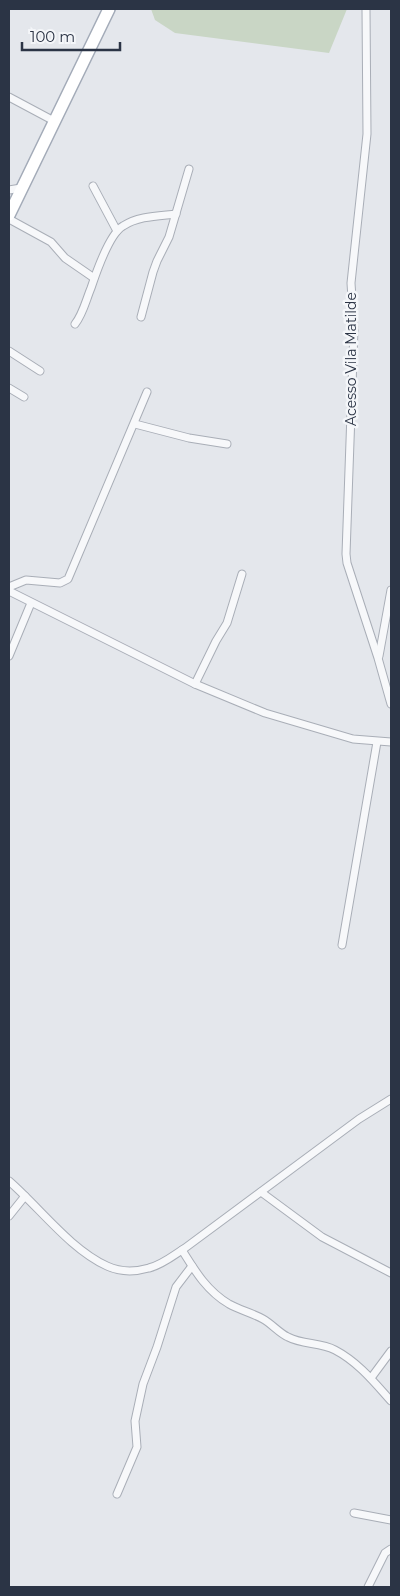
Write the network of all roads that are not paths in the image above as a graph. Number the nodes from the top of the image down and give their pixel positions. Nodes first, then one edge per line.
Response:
1 (109, 9) edge
2 (366, 9) edge
3 (9, 97) edge
4 (54, 121) junction
5 (189, 169) dead end
6 (93, 186) dead end
7 (21, 188) junction
8 (9, 190) edge
9 (176, 214) junction
10 (9, 215) edge
11 (9, 219) edge
12 (117, 231) junction
13 (94, 278) junction
14 (141, 317) dead end
15 (75, 324) dead end
16 (9, 350) edge
17 (40, 371) dead end
18 (9, 388) edge
19 (147, 392) dead end
20 (24, 397) dead end
21 (135, 424) junction
22 (227, 444) dead end
23 (242, 574) dead end
24 (9, 587) edge
25 (391, 590) edge
26 (9, 591) edge
27 (31, 603) junction
28 (9, 656) edge
29 (378, 658) junction
30 (195, 684) junction
31 (391, 704) edge
32 (377, 742) junction
33 (391, 742) edge
34 (342, 945) dead end
35 (391, 1092) edge
36 (390, 1100) edge
37 (9, 1181) edge
38 (261, 1192) junction
39 (25, 1196) junction
40 (9, 1216) edge
41 (182, 1250) junction
42 (192, 1266) junction
43 (391, 1273) edge
44 (391, 1351) edge
45 (371, 1378) junction
46 (391, 1401) edge
47 (117, 1494) dead end
48 (354, 1513) dead end
49 (391, 1520) edge
50 (391, 1549) edge
51 (368, 1587) edge

1 - 4 main road
2 - 29 street, Acesso Vila Matilde
3 - 4 street
4 - 7 main road
5 - 9 street
6 - 12 street
7 - 8 street
7 - 10 main road
9 - 12 street
9 - 14 street
11 - 13 street
12 - 13 street
13 - 15 street
16 - 17 street
18 - 20 street
19 - 21 street
21 - 22 street
21 - 24 street
23 - 30 street
25 - 29 street
26 - 27 street
27 - 28 street
27 - 30 street
29 - 31 street, Acesso Vila Matilde
30 - 32 street
32 - 33 street
32 - 34 street
35 - 36 street
36 - 38 street
37 - 39 street
38 - 41 street
38 - 43 street
39 - 40 street
39 - 41 street
41 - 42 street
42 - 45 street
42 - 47 street
44 - 45 street
45 - 46 street
48 - 49 street
50 - 51 street

